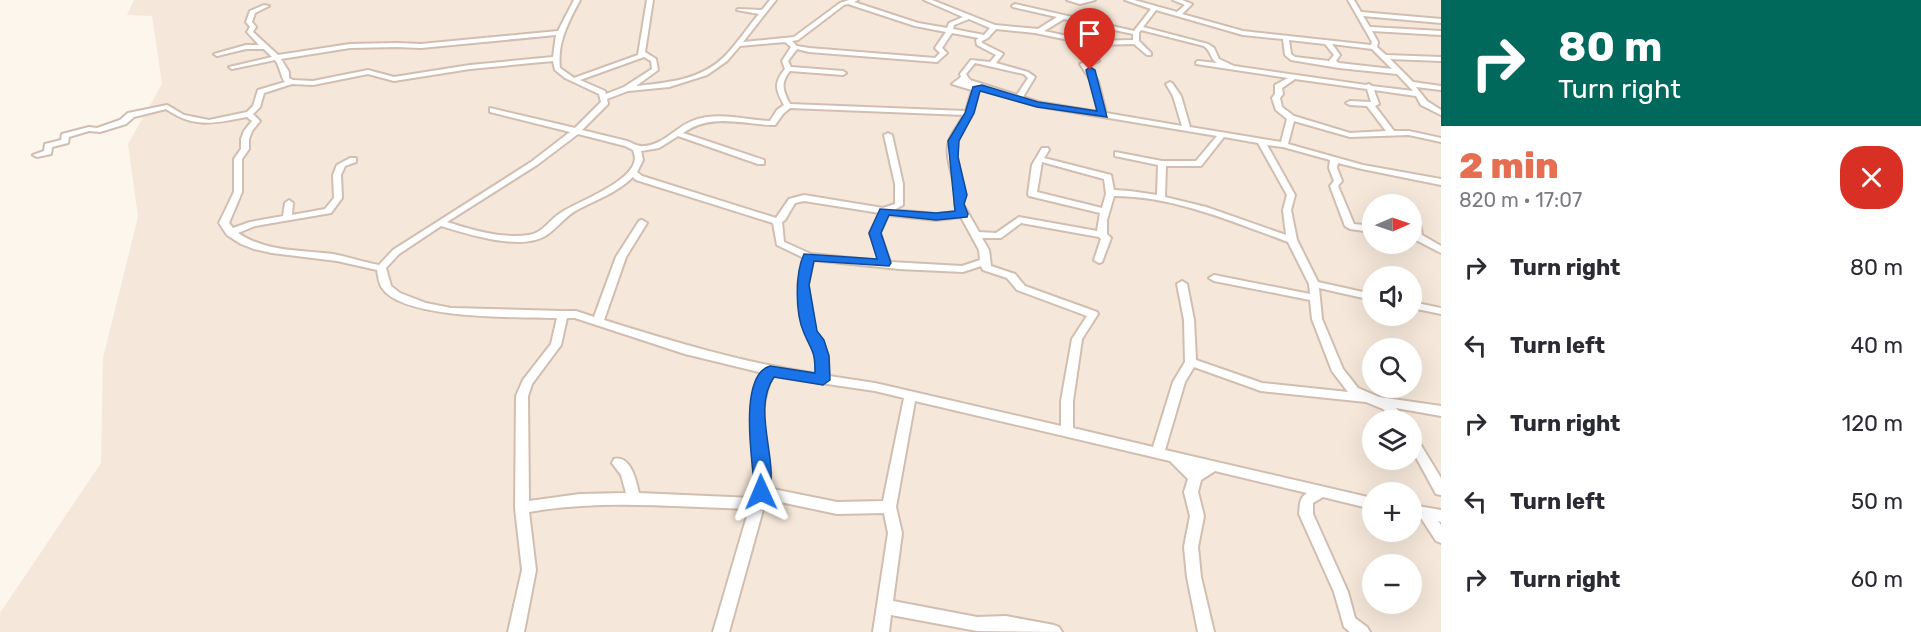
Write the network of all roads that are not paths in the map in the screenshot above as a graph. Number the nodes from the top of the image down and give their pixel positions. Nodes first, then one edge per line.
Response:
1 (578, 0) edge
2 (650, 0) edge
3 (773, 0) edge
4 (927, 0) edge
5 (1070, 0) edge
6 (1092, 0) edge
7 (1129, 0) edge
8 (1176, 0) edge
9 (1351, 0) edge
10 (852, 1) edge
11 (266, 6) dead end
12 (1015, 6) dead end
13 (1154, 9) junction
14 (740, 10) dead end
15 (761, 12) junction
16 (1360, 14) junction
17 (1177, 15) junction
18 (968, 16) junction
19 (1062, 17) junction
20 (1441, 21) edge
21 (994, 27) junction
22 (948, 29) junction
23 (1368, 29) junction
24 (1137, 31) junction
25 (1038, 32) junction
26 (560, 33) junction
27 (1441, 33) edge
28 (986, 37) junction
29 (1286, 38) junction
30 (788, 41) junction
31 (1326, 41) junction
32 (1136, 42) junction
33 (1091, 43) junction
34 (739, 44) junction
35 (265, 47) junction
36 (795, 47) junction
37 (1374, 47) junction
38 (642, 53) junction
39 (217, 54) dead end
40 (1149, 54) dead end
41 (275, 57) junction
42 (1385, 57) junction
43 (556, 59) junction
44 (1440, 62) edge
45 (1198, 63) dead end
46 (992, 64) junction
47 (1224, 66) junction
48 (1339, 66) junction
49 (232, 67) dead end
50 (788, 69) junction
51 (1399, 72) junction
52 (843, 74) dead end
53 (1294, 77) junction
54 (574, 80) junction
55 (291, 82) junction
56 (1170, 84) dead end
57 (1411, 84) junction
58 (1370, 86) junction
59 (979, 88) junction
60 (1441, 88) edge
61 (627, 89) junction
62 (1415, 94) junction
63 (605, 97) junction
64 (1018, 99) junction
65 (1350, 103) dead end
66 (788, 106) junction
67 (1371, 106) junction
68 (493, 110) dead end
69 (969, 113) junction
70 (1441, 113) edge
71 (249, 114) junction
72 (1103, 115) junction
73 (1291, 118) junction
74 (1186, 128) junction
75 (574, 132) junction
76 (1391, 133) junction
77 (676, 134) junction
78 (1223, 134) junction
79 (888, 135) dead end
80 (1441, 140) edge
81 (1261, 141) junction
82 (1284, 145) junction
83 (637, 148) junction
84 (1118, 154) dead end
85 (37, 155) dead end
86 (353, 160) dead end
87 (1334, 160) junction
88 (761, 162) dead end
89 (1162, 163) junction
90 (633, 173) junction
91 (1441, 182) edge
92 (1112, 194) junction
93 (1161, 199) junction
94 (289, 203) dead end
95 (885, 211) junction
96 (1106, 212) junction
97 (962, 214) junction
98 (287, 219) junction
99 (777, 221) junction
100 (439, 223) junction
101 (642, 223) dead end
102 (1362, 228) edge
103 (230, 233) junction
104 (975, 235) junction
105 (1102, 235) junction
106 (1422, 239) edge
107 (1292, 240) junction
108 (1441, 250) edge
109 (809, 257) junction
110 (1099, 260) dead end
111 (984, 262) junction
112 (885, 263) junction
113 (381, 268) junction
114 (1214, 278) dead end
115 (1182, 284) dead end
116 (1314, 284) junction
117 (1362, 295) edge
118 (1315, 298) junction
119 (1422, 307) edge
120 (1441, 311) edge
121 (563, 314) junction
122 (598, 322) junction
123 (1191, 362) junction
124 (770, 371) junction
125 (823, 380) junction
126 (910, 395) junction
127 (1372, 399) junction
128 (1391, 410) edge
129 (1441, 411) edge
130 (1067, 432) junction
131 (1160, 446) junction
132 (1172, 456) junction
133 (1422, 457) edge
134 (618, 463) dead end
135 (1213, 466) junction
136 (1195, 477) junction
137 (1441, 490) edge
138 (1320, 492) junction
139 (634, 498) junction
140 (758, 498) junction
141 (1362, 501) edge
142 (889, 507) junction
143 (522, 508) junction
144 (1422, 513) edge
145 (1426, 514) junction
146 (1441, 516) edge
147 (1441, 537) edge
148 (885, 607) junction
149 (962, 627) edge
150 (516, 632) edge
151 (721, 632) edge
152 (881, 632) edge
153 (1054, 632) edge
154 (1206, 632) edge
155 (1362, 632) edge

1 - 26 street
2 - 38 street
3 - 15 street
4 - 18 street
5 - 6 street
7 - 13 street
8 - 17 street
9 - 16 street
10 - 22 street
10 - 30 street
11 - 35 street
12 - 19 street
13 - 17 street
13 - 24 street
14 - 15 street
15 - 34 street
16 - 20 street
16 - 23 street
17 - 29 street
18 - 21 street
18 - 22 street
19 - 24 street
19 - 25 street
21 - 25 street
21 - 28 street
22 - 28 street
22 - 36 street
23 - 27 street
23 - 37 street
24 - 32 street
24 - 47 street
25 - 33 street
26 - 41 street
26 - 43 street
28 - 46 street
29 - 31 street
29 - 48 street
30 - 34 street
30 - 36 street
31 - 37 street
31 - 48 street
32 - 33 street
32 - 40 street
33 - 72 street
34 - 61 street
35 - 39 street
35 - 41 street
36 - 50 street
37 - 42 street
38 - 54 street
38 - 61 street
41 - 49 street
41 - 55 street
42 - 44 street
42 - 51 street
43 - 54 street
43 - 55 street
45 - 47 street
46 - 59 street
46 - 64 street
47 - 53 street
48 - 51 street
50 - 52 street
50 - 66 street
51 - 57 street
53 - 58 street
53 - 73 street
54 - 63 street
55 - 71 street
56 - 74 street
57 - 60 street
57 - 62 street
58 - 62 street
58 - 67 street
59 - 64 street
59 - 69 street
61 - 63 street
62 - 70 street
63 - 75 street
64 - 72 street
65 - 67 street
66 - 69 street
66 - 77 street
67 - 76 street
68 - 75 street
69 - 97 street
71 - 85 street
71 - 103 street
72 - 74 street
73 - 76 street
73 - 82 street
74 - 78 street
75 - 83 street
75 - 100 street
76 - 80 street
77 - 83 street
77 - 88 street
78 - 81 street
78 - 89 street
79 - 95 street
81 - 82 street
81 - 107 street
82 - 87 street
83 - 90 street
84 - 89 street
86 - 98 street
87 - 91 street
87 - 102 street
89 - 93 street
90 - 99 street
90 - 100 street
92 - 93 street
92 - 96 street
92 - 96 street
93 - 107 street
94 - 98 street
95 - 97 street
95 - 99 street
95 - 112 street
96 - 105 street
97 - 104 street
98 - 103 street
99 - 109 street
100 - 113 street
101 - 122 street
103 - 113 street
104 - 105 street
104 - 111 street
105 - 110 street
106 - 108 street
107 - 116 street
109 - 112 street
109 - 125 street
111 - 112 street
111 - 130 street
113 - 121 street
114 - 118 street
115 - 123 street
116 - 117 street
116 - 118 street
118 - 127 street
119 - 120 street
121 - 122 street
121 - 143 street
122 - 124 street
123 - 127 street
123 - 131 street
124 - 125 street
124 - 140 street
125 - 126 street
126 - 130 street
126 - 142 street
127 - 128 street
127 - 129 street
130 - 131 street
131 - 132 street
132 - 135 street
132 - 136 street
133 - 137 street
134 - 139 street
135 - 136 street
135 - 138 street
136 - 154 street
138 - 141 street
138 - 155 street
139 - 140 street
139 - 143 street
140 - 142 street
140 - 151 street
142 - 148 street
143 - 150 street
144 - 145 street
145 - 146 street
145 - 147 street
148 - 149 street
148 - 152 street
149 - 153 street

